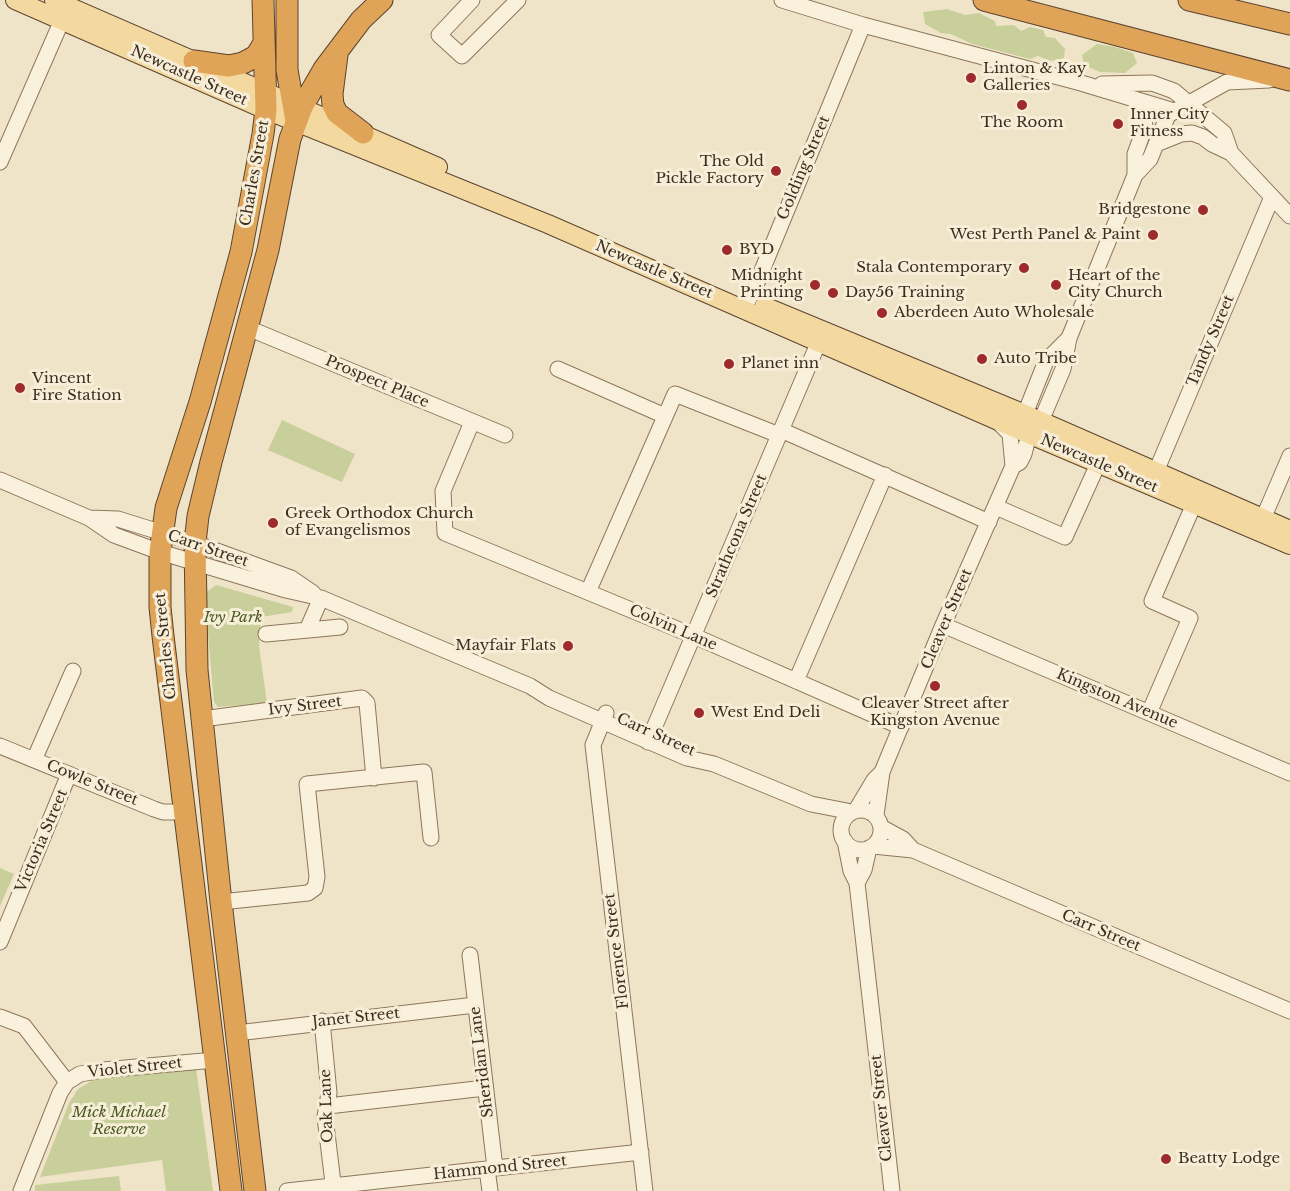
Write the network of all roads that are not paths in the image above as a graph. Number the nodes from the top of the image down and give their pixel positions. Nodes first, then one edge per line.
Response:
1 (15, 0) edge
2 (287, 0) edge
3 (382, 0) edge
4 (472, 0) edge
5 (518, 0) edge
6 (782, 0) edge
7 (984, 0) edge
8 (1189, 0) edge
9 (263, 1) edge
10 (62, 9) edge
11 (1290, 24) edge
12 (863, 25) junction
13 (264, 43) junction
14 (338, 49) junction
15 (194, 61) junction
16 (1290, 80) edge
17 (1081, 83) junction
18 (1135, 99) junction
19 (1188, 103) junction
20 (283, 104) junction
21 (1174, 111) junction
22 (363, 134) junction
23 (1156, 144) junction
24 (1231, 153) junction
25 (0, 162) edge
26 (1135, 174) junction
27 (1272, 197) junction
28 (1288, 209) edge
29 (746, 304) junction
30 (249, 328) junction
31 (821, 336) junction
32 (558, 369) dead end
33 (665, 416) junction
34 (997, 420) junction
35 (472, 422) junction
36 (1032, 428) junction
37 (780, 433) junction
38 (505, 435) dead end
39 (1290, 456) edge
40 (1098, 464) junction
41 (1013, 466) junction
42 (885, 475) junction
43 (1153, 479) junction
44 (0, 480) edge
45 (1194, 504) junction
46 (996, 507) junction
47 (989, 522) junction
48 (1260, 525) junction
49 (1290, 530) edge
50 (160, 543) junction
51 (1290, 545) edge
52 (194, 552) junction
53 (588, 592) junction
54 (321, 598) junction
55 (943, 625) junction
56 (340, 627) dead end
57 (308, 630) junction
58 (266, 634) dead end
59 (694, 636) junction
60 (73, 671) dead end
61 (796, 681) junction
62 (1149, 713) junction
63 (604, 718) junction
64 (202, 719) junction
65 (901, 727) junction
66 (650, 737) junction
67 (0, 746) edge
68 (34, 760) junction
69 (882, 772) junction
70 (1290, 773) edge
71 (69, 774) junction
72 (375, 778) junction
73 (811, 804) junction
74 (854, 811) junction
75 (185, 812) junction
76 (879, 821) junction
77 (431, 838) dead end
78 (843, 838) junction
79 (871, 847) junction
80 (913, 850) junction
81 (857, 883) junction
82 (221, 902) junction
83 (0, 942) edge
84 (470, 955) dead end
85 (475, 1005) junction
86 (1290, 1011) edge
87 (0, 1017) edge
88 (322, 1022) junction
89 (237, 1033) junction
90 (215, 1060) junction
91 (67, 1082) junction
92 (485, 1088) junction
93 (328, 1106) junction
94 (641, 1152) junction
95 (491, 1169) junction
96 (334, 1188) edge
97 (21, 1191) edge
98 (231, 1191) edge
99 (255, 1191) edge
100 (287, 1191) edge
101 (490, 1191) edge
102 (645, 1191) edge
103 (892, 1191) edge

1 - 10 main road, Newcastle Street
2 - 20 highway
3 - 14 highway
4 - 5 street
6 - 12 street
7 - 16 highway
8 - 11 highway
9 - 13 highway
10 - 15 main road, Newcastle Street
10 - 20 main road, Newcastle Street
10 - 25 street
12 - 17 street
12 - 29 street, Golding Street
13 - 15 highway
13 - 20 highway
14 - 20 highway
14 - 22 highway
15 - 20 main road, Newcastle Street
16 - 19 street
17 - 18 street
17 - 19 street
18 - 21 street
18 - 26 street
19 - 21 street
19 - 24 street
20 - 22 main road, Newcastle Street
20 - 29 main road, Newcastle Street
20 - 30 highway, Charles Street
20 - 50 highway, Charles Street
21 - 23 street
22 - 29 main road, Newcastle Street
23 - 24 street
23 - 26 street
24 - 27 street
26 - 36 street
27 - 28 street
27 - 43 street, Tandy Street
29 - 31 main road, Newcastle Street
30 - 35 street, Prospect Place
30 - 52 highway, Charles Street
31 - 34 main road, Newcastle Street
31 - 36 main road, Newcastle Street
31 - 37 street, Strathcona Street
32 - 33 street
33 - 37 street
33 - 53 street
34 - 36 main road, Newcastle Street
34 - 41 street, Cleaver Street
35 - 38 street, Prospect Place
35 - 53 street, Colvin Lane
36 - 40 main road, Newcastle Street
36 - 41 street, Cleaver Street
36 - 43 main road, Newcastle Street
37 - 42 street
37 - 59 street, Strathcona Street
39 - 48 street
40 - 43 main road, Newcastle Street
40 - 46 street
41 - 46 street, Cleaver Street
42 - 47 street
42 - 61 street
43 - 45 main road, Newcastle Street
43 - 48 main road, Newcastle Street
44 - 50 street, Carr Street
45 - 48 main road, Newcastle Street
45 - 62 street
46 - 47 street, Cleaver Street
47 - 55 street, Cleaver Street
48 - 49 main road, Newcastle Street
48 - 51 main road, Newcastle Street
50 - 52 street, Carr Street
50 - 75 highway, Charles Street
52 - 54 street, Carr Street
52 - 64 highway, Charles Street
53 - 59 street, Colvin Lane
54 - 57 street
54 - 63 street, Carr Street
55 - 62 street, Kingston Avenue
55 - 65 street, Cleaver Street
56 - 57 street
57 - 58 street
59 - 61 street, Colvin Lane
59 - 66 street, Strathcona Street
60 - 68 street
61 - 65 street, Colvin Lane
62 - 70 street, Kingston Avenue
63 - 66 street, Carr Street
63 - 94 street, Florence Street
64 - 72 street, Ivy Street
64 - 82 highway, Charles Street
65 - 69 street, Cleaver Street
66 - 73 street, Carr Street
67 - 68 street, Cowle Street
68 - 71 street, Cowle Street
69 - 74 street
69 - 76 street
71 - 75 street, Cowle Street
71 - 83 street, Victoria Street
72 - 77 street
72 - 82 street
73 - 74 street, Carr Street
73 - 78 street, Carr Street
74 - 76 street
74 - 78 street
75 - 90 highway, Charles Street
76 - 79 street
76 - 80 street, Carr Street
78 - 79 street
78 - 81 street, Cleaver Street
79 - 80 street, Carr Street
79 - 81 street
80 - 86 street, Carr Street
81 - 103 street, Cleaver Street
82 - 89 highway, Charles Street
84 - 85 street, Sheridan Lane
85 - 88 street, Janet Street
85 - 92 street, Sheridan Lane
87 - 91 street
88 - 89 street, Janet Street
88 - 93 street, Oak Lane
89 - 99 highway, Charles Street
90 - 91 street, Violet Street
90 - 98 highway, Charles Street
91 - 97 street, Violet Street
92 - 93 street
92 - 95 street, Sheridan Lane
93 - 96 street, Oak Lane
94 - 95 street, Hammond Street
94 - 102 street, Florence Street
95 - 96 street, Hammond Street
95 - 101 street, Sheridan Lane
96 - 100 street, Hammond Street

